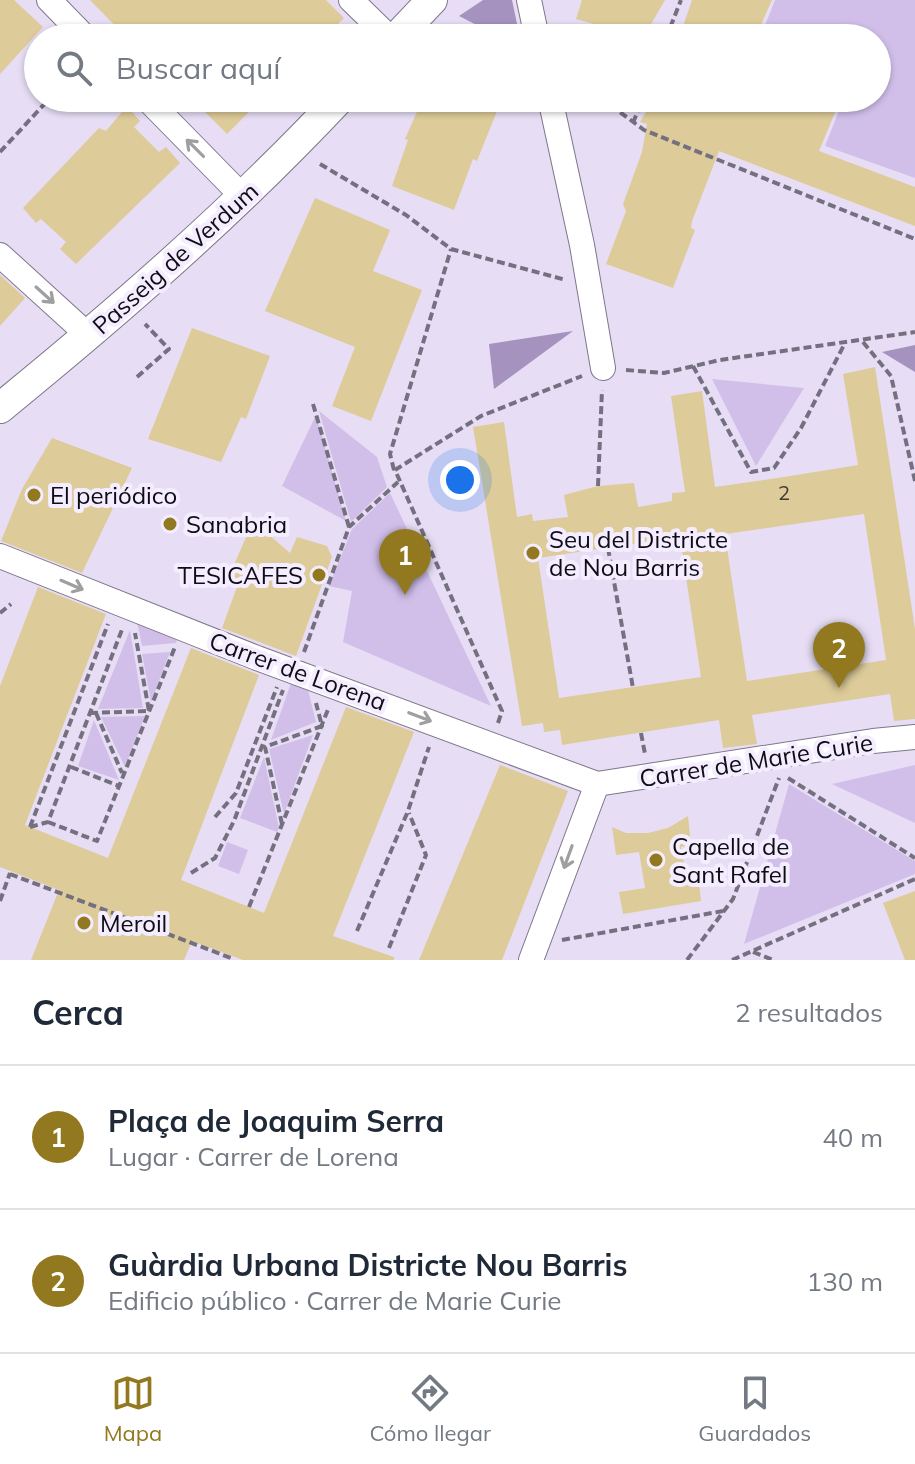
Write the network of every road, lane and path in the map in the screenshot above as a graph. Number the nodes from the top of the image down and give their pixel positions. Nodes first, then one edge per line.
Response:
1 (49, 0) edge
2 (351, 0) edge
3 (432, 0) edge
4 (529, 0) edge
5 (681, 0) edge
6 (72, 24) edge
7 (376, 24) edge
8 (409, 24) edge
9 (534, 24) edge
10 (672, 24) edge
11 (37, 112) edge
12 (160, 112) edge
13 (327, 112) edge
14 (553, 112) edge
15 (619, 112) edge
16 (637, 112) edge
17 (633, 123) junction
18 (0, 152) edge
19 (320, 164) dead end
20 (244, 198) junction
21 (915, 239) edge
22 (451, 249) junction
23 (0, 255) edge
24 (588, 286) junction
25 (145, 324) dead end
26 (915, 332) edge
27 (89, 336) junction
28 (863, 342) junction
29 (844, 344) junction
30 (693, 366) junction
31 (603, 368) junction
32 (137, 377) dead end
33 (313, 404) dead end
34 (0, 408) edge
35 (395, 470) junction
36 (914, 472) edge
37 (915, 481) edge
38 (399, 482) junction
39 (598, 486) dead end
40 (349, 527) junction
41 (608, 548) dead end
42 (0, 556) edge
43 (11, 604) dead end
44 (0, 613) edge
45 (128, 614) dead end
46 (108, 622) dead end
47 (134, 629) dead end
48 (180, 633) dead end
49 (303, 655) dead end
50 (633, 688) dead end
51 (315, 699) dead end
52 (330, 705) dead end
53 (149, 711) junction
54 (93, 713) junction
55 (322, 726) junction
56 (496, 729) dead end
57 (641, 733) dead end
58 (433, 737) dead end
59 (915, 737) edge
60 (263, 746) junction
61 (647, 765) dead end
62 (71, 767) junction
63 (123, 775) junction
64 (597, 784) junction
65 (119, 786) junction
66 (408, 811) junction
67 (215, 817) dead end
68 (48, 822) junction
69 (282, 826) junction
70 (915, 858) edge
71 (191, 873) dead end
72 (915, 879) edge
73 (0, 901) edge
74 (249, 907) dead end
75 (725, 910) junction
76 (357, 931) dead end
77 (549, 942) dead end
78 (389, 948) dead end
79 (753, 952) junction
80 (231, 958) edge
81 (531, 960) edge
82 (687, 960) edge
83 (732, 960) edge
84 (773, 960) edge

1 - 6 street
2 - 7 street
3 - 8 main road
4 - 9 street
5 - 10 path
11 - 18 path
20 -> 12 street
13 - 20 main road, Passeig de Verdum
14 - 24 street
15 - 17 path
16 - 17 path
17 - 21 path
19 - 22 path
20 - 27 main road, Passeig de Verdum
22 - 24 path
22 - 35 path
23 -> 27 street
24 - 31 street
25 - 32 path
26 - 28 path
27 - 34 main road, Passeig de Verdum
28 - 29 path
28 - 36 path
29 - 30 path
29 - 30 path
30 - 31 path
31 - 35 path
31 - 39 path
33 - 40 path
35 - 38 path
36 - 37 path
38 - 40 path
38 - 56 path
40 - 49 path
41 - 50 path
42 -> 64 street, Carrer de Lorena
43 - 44 path
45 - 54 path
46 - 68 path
47 - 53 path
48 - 53 path
51 - 55 path
52 - 55 path
53 - 54 path
53 - 63 path
54 - 62 path
54 - 63 path
55 - 60 path
55 - 69 path
57 - 61 path
58 - 66 path
59 - 64 street, Carrer de Marie Curie
60 - 67 path
60 - 69 path
60 - 71 path
62 - 65 path
62 - 68 path
63 - 65 path
64 -> 81 street
65 - 68 path
66 - 76 path
66 - 78 path
69 - 74 path
70 - 75 path
72 - 79 path
73 - 80 path
75 - 77 path
75 - 82 path
79 - 83 path
79 - 84 path

